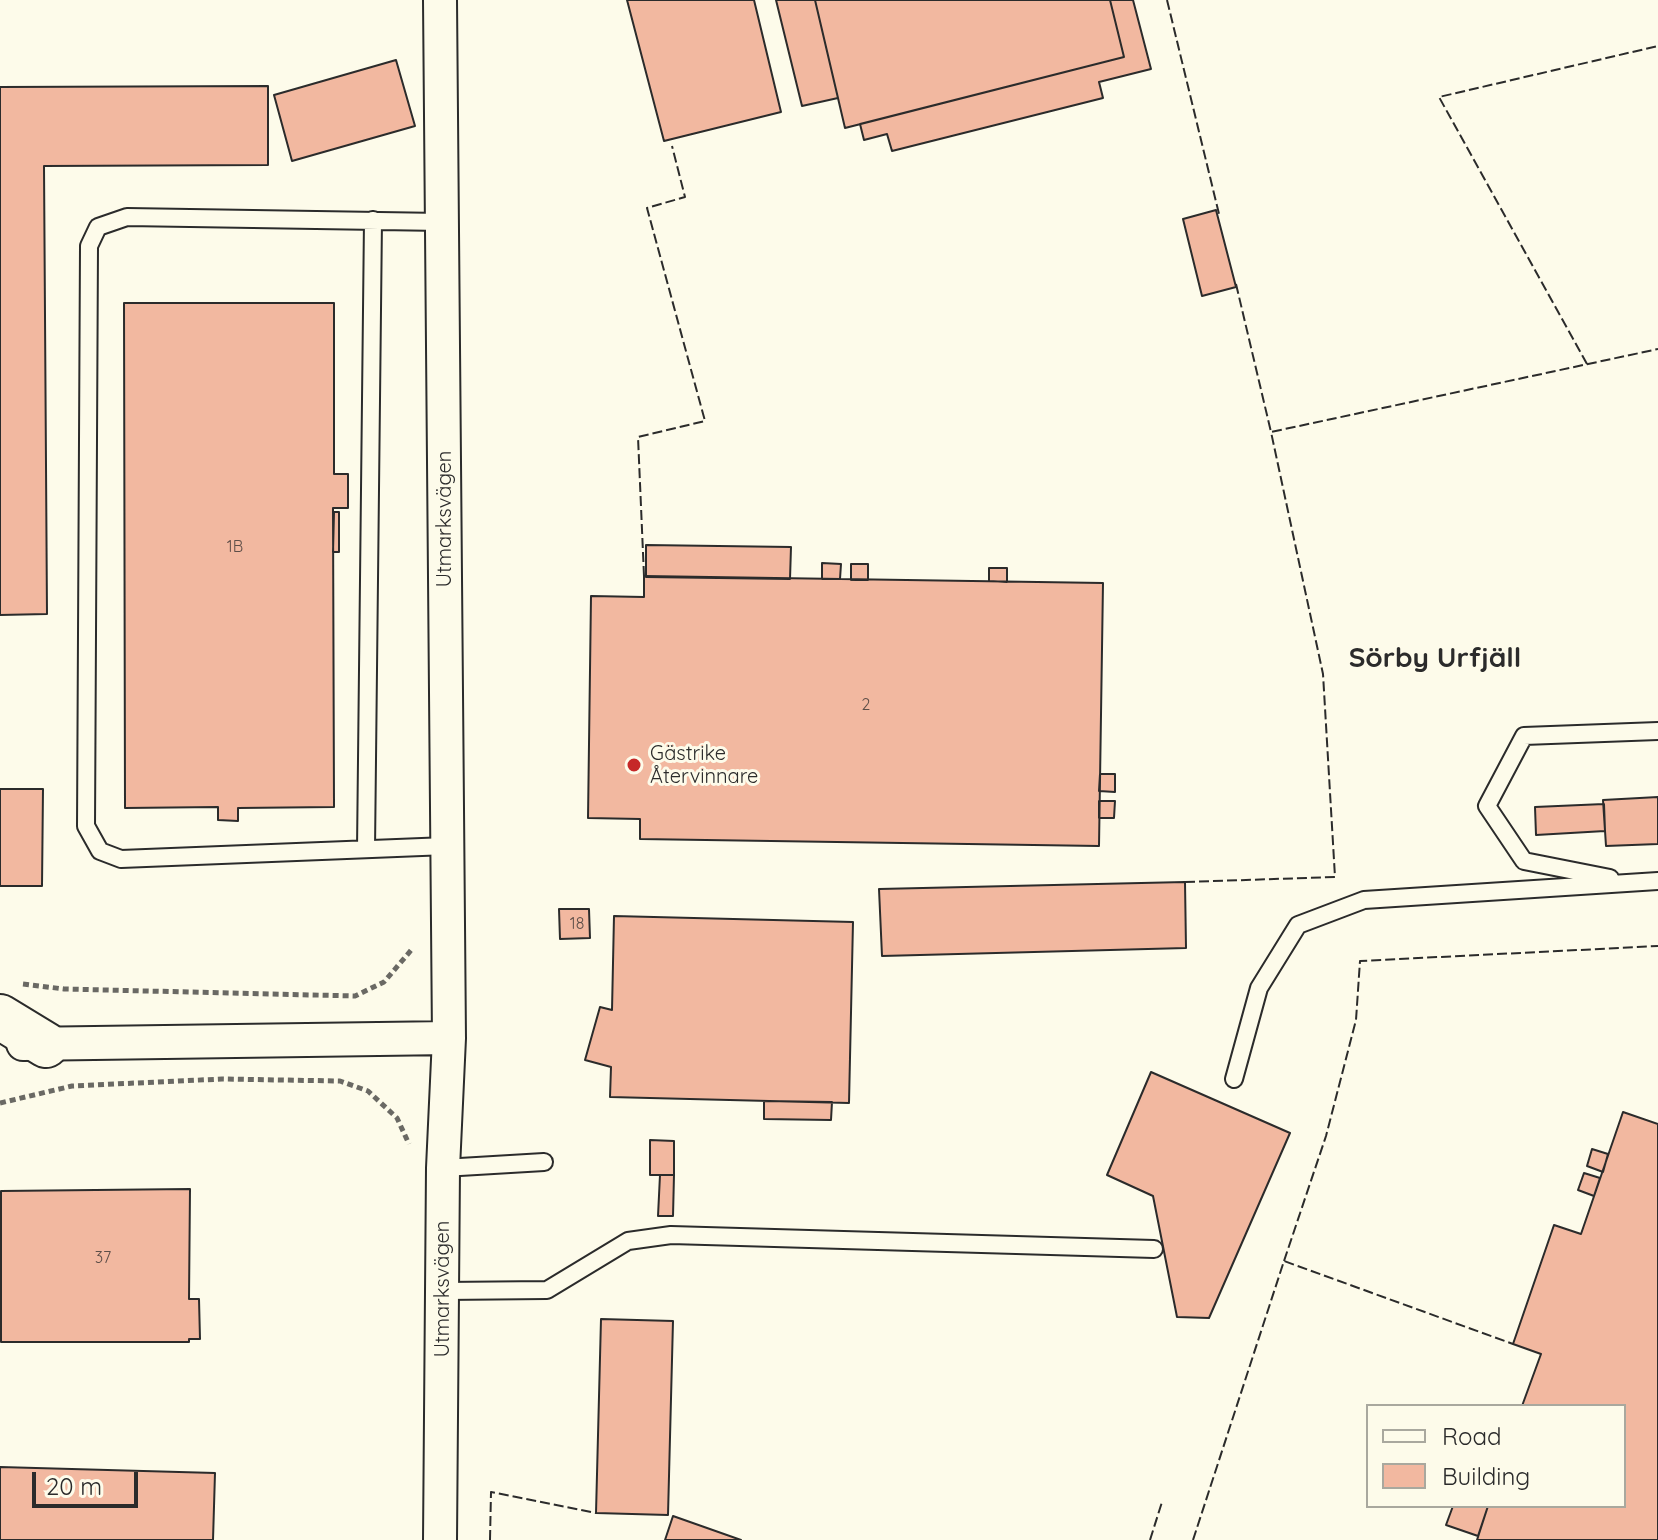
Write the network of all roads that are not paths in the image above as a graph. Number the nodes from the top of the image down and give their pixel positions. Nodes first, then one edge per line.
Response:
1 (440, 0) edge
2 (373, 220) junction
3 (442, 222) junction
4 (1658, 731) edge
5 (447, 846) junction
6 (366, 849) junction
7 (1658, 881) edge
8 (1631, 882) junction
9 (8, 1000) edge
10 (449, 1038) junction
11 (0, 1042) edge
12 (46, 1045) junction
13 (0, 1053) edge
14 (1234, 1079) dead end
15 (544, 1162) dead end
16 (443, 1168) junction
17 (1154, 1249) dead end
18 (444, 1291) junction
19 (440, 1540) edge

1 - 3 street, Utmarksvägen
2 - 3 lane
2 - 6 lane
2 - 6 lane
3 - 5 street, Utmarksvägen
4 - 8 lane
5 - 6 lane
5 - 10 street, Utmarksvägen
7 - 8 lane
8 - 14 lane
9 - 12 main road
10 - 12 street
10 - 16 street, Utmarksvägen
11 - 12 street
12 - 13 main road
15 - 16 lane
16 - 18 street, Utmarksvägen
17 - 18 lane
18 - 19 street, Utmarksvägen

